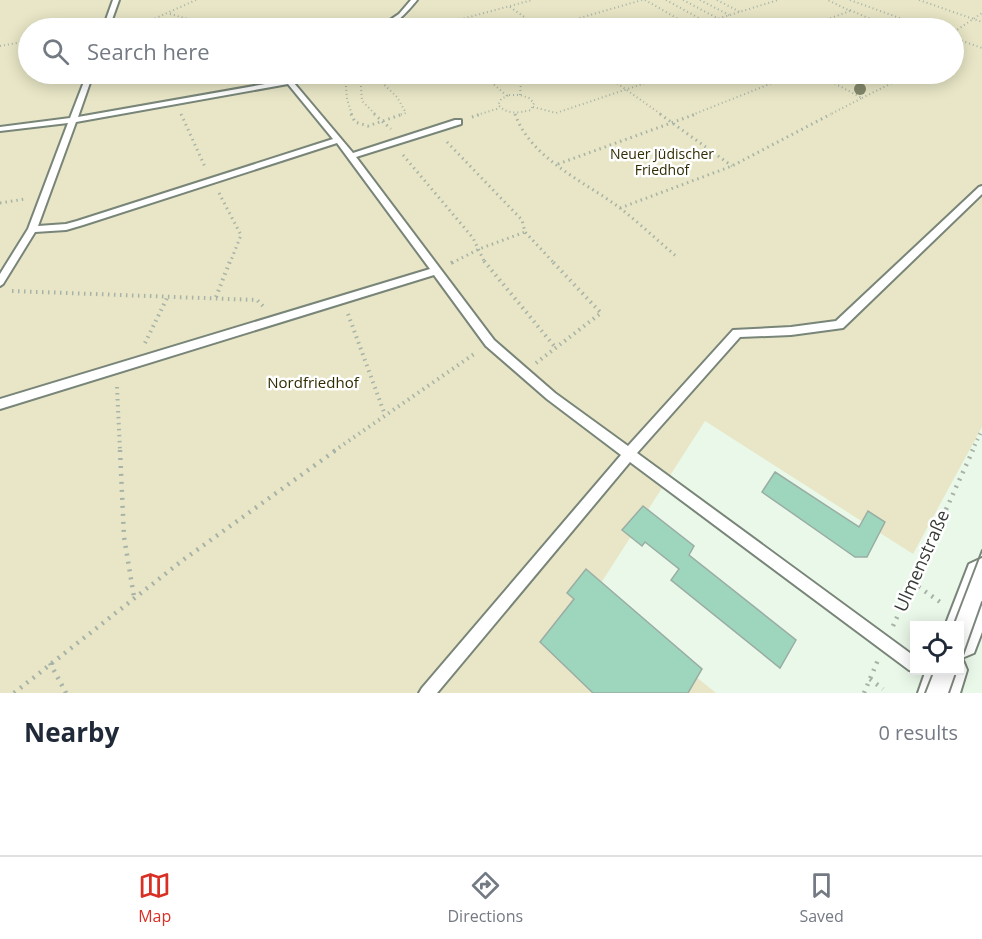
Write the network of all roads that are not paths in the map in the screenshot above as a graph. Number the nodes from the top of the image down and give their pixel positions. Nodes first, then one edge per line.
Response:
1 (116, 0) edge
2 (414, 0) edge
3 (110, 18) edge
4 (396, 18) edge
5 (86, 84) edge
6 (279, 84) edge
7 (292, 84) edge
8 (73, 120) junction
9 (458, 123) road end
10 (0, 129) edge
11 (336, 141) junction
12 (351, 156) junction
13 (982, 189) edge
14 (32, 229) junction
15 (436, 271) junction
16 (0, 282) edge
17 (0, 405) edge
18 (629, 454) junction
19 (982, 577) edge
20 (964, 628) edge
21 (933, 677) edge
22 (427, 693) edge

1 - 3 lane
2 - 4 lane
5 - 8 lane
6 - 8 lane
7 - 11 lane
8 - 10 lane
8 - 14 lane
9 - 12 lane
11 - 12 lane
11 - 14 lane
12 - 15 lane
13 - 18 lane
14 - 16 lane
15 - 17 lane
15 - 18 lane
18 - 21 lane
18 - 22 lane
19 - 20 main road

